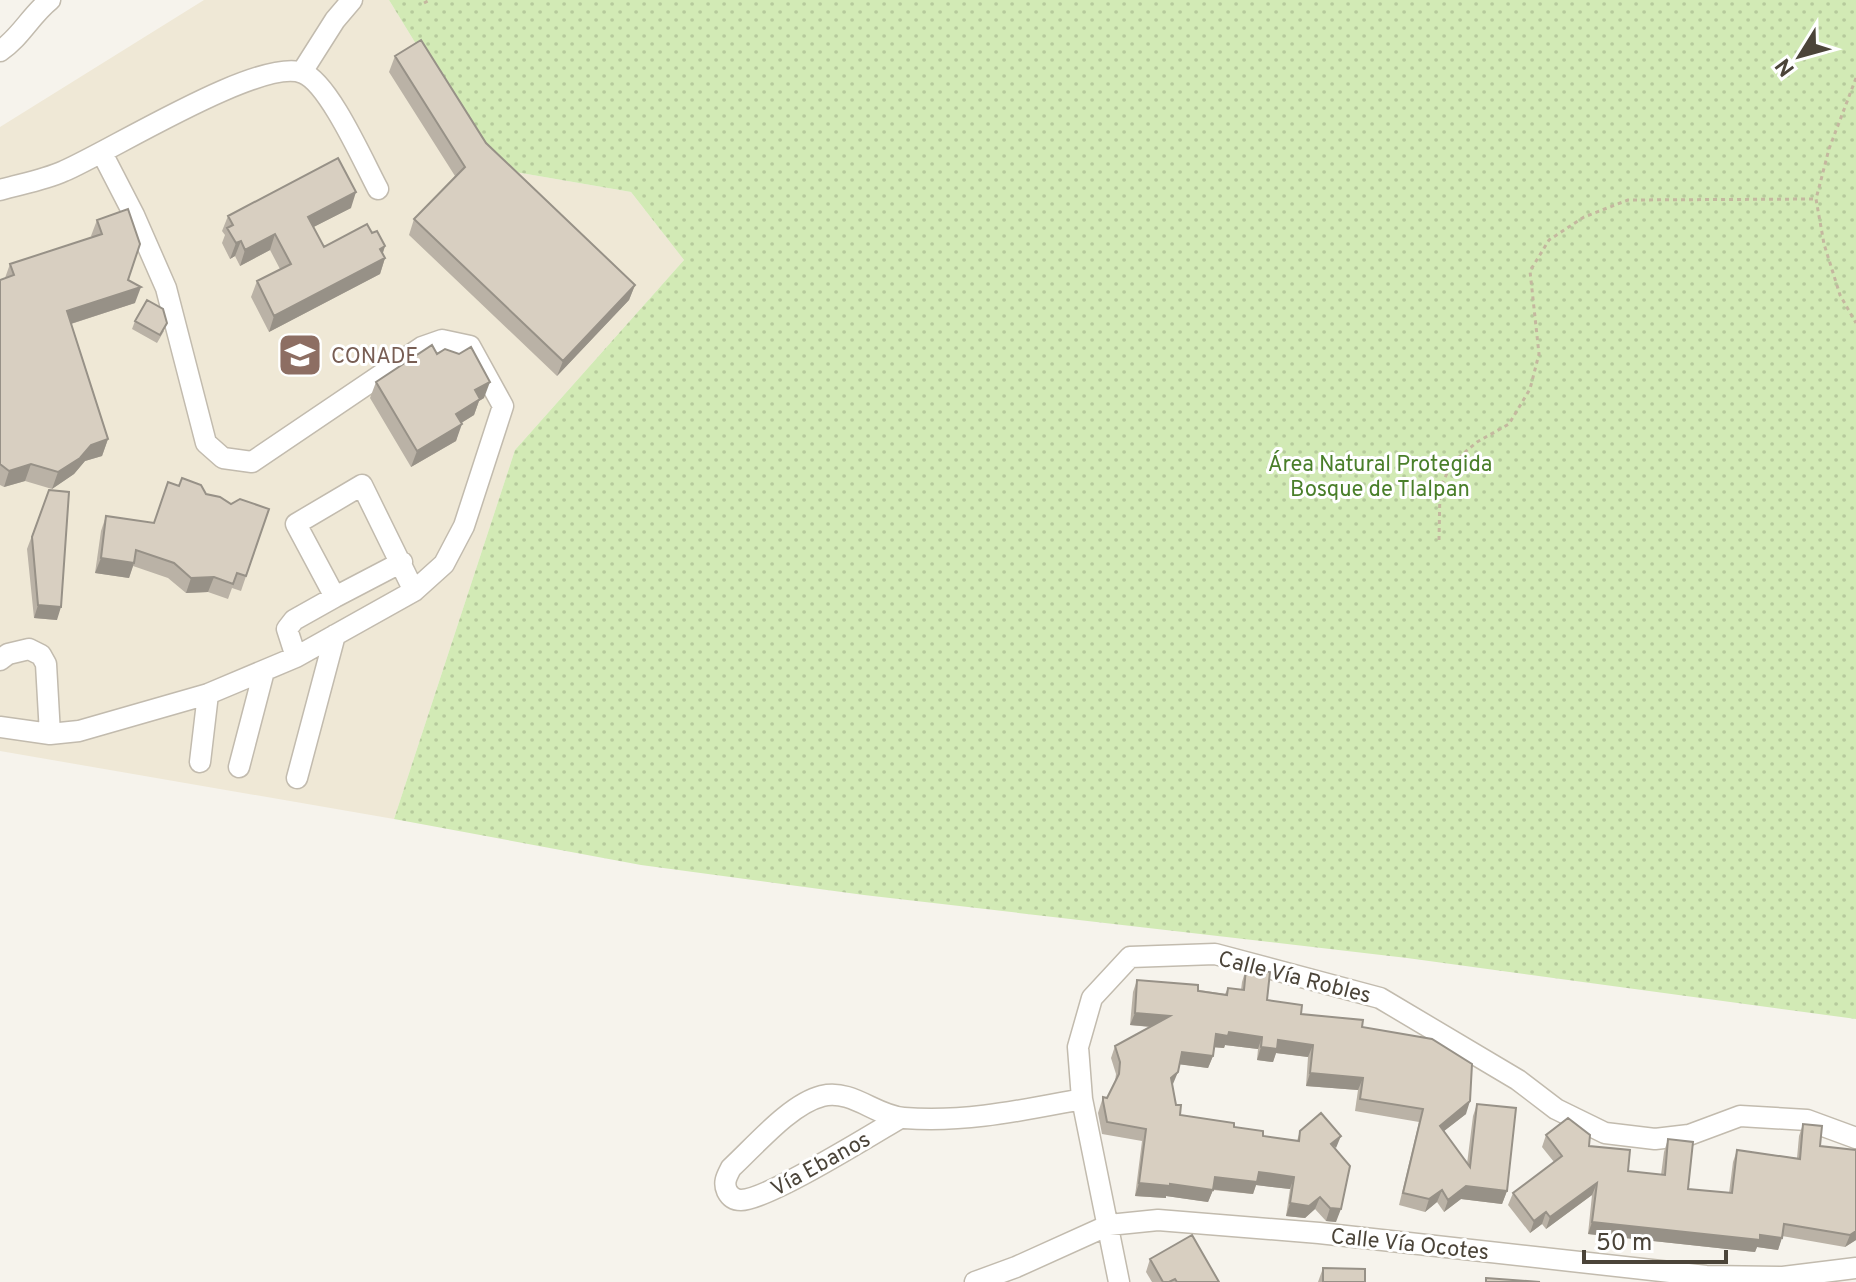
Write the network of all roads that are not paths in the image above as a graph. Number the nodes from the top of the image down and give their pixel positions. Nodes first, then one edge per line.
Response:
1 (50, 0) edge
2 (352, 0) edge
3 (0, 51) edge
4 (302, 72) junction
5 (102, 153) junction
6 (378, 189) dead end
7 (0, 190) edge
8 (402, 562) junction
9 (414, 591) junction
10 (335, 597) junction
11 (335, 635) junction
12 (296, 657) junction
13 (0, 660) edge
14 (264, 671) junction
15 (208, 694) junction
16 (0, 727) edge
17 (50, 734) junction
18 (200, 762) dead end
19 (239, 767) dead end
20 (297, 778) dead end
21 (1082, 1099) junction
22 (900, 1118) junction
23 (1856, 1138) edge
24 (1109, 1225) junction
25 (1574, 1261) junction
26 (1856, 1268) edge
27 (1642, 1275) edge
28 (975, 1282) edge
29 (1119, 1282) edge
30 (1583, 1282) edge

1 - 3 street
2 - 4 street
4 - 5 street
4 - 6 street
5 - 7 street
5 - 9 street
8 - 9 street
8 - 10 street
8 - 10 street
9 - 11 street
10 - 12 street
11 - 12 street
11 - 20 street
12 - 14 street
13 - 17 street
14 - 15 street
14 - 19 street
15 - 17 street
15 - 18 street
16 - 17 street
21 - 22 street, Vía Ebanos
21 - 23 street, Calle Vía Robles
21 - 24 street, Calle Vía Robles
22 - 22 street, Vía Ebanos
24 - 25 street, Calle Vía Ocotes
24 - 28 street, Calle Vía Ocotes
24 - 29 street, Calle Vía Robles
25 - 27 street, Calle Vía Ocotes
25 - 30 street
26 - 27 street, Calle Vía Ocotes

